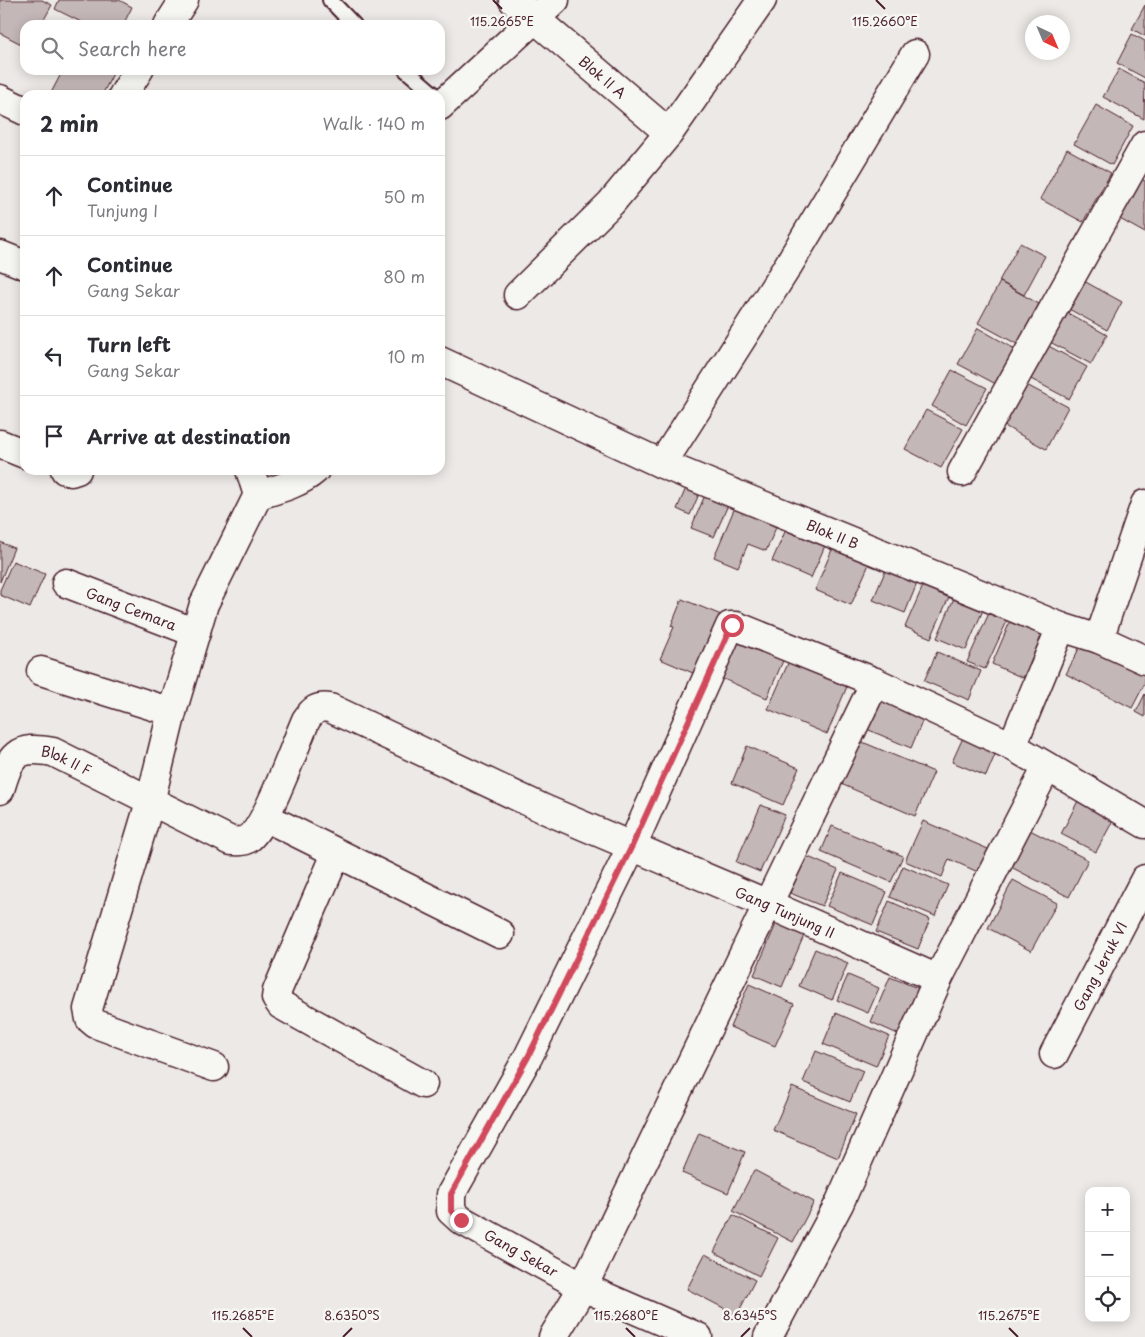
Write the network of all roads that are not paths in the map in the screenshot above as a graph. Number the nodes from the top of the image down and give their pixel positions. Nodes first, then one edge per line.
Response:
1 (184, 0) edge
2 (330, 0) edge
3 (513, 0) edge
4 (555, 0) edge
5 (762, 0) edge
6 (171, 20) edge
7 (349, 20) edge
8 (535, 21) junction
9 (915, 54) dead end
10 (136, 75) edge
11 (411, 75) edge
12 (126, 90) edge
13 (428, 90) edge
14 (445, 97) edge
15 (0, 99) edge
16 (20, 109) edge
17 (669, 133) junction
18 (1145, 144) edge
19 (0, 255) edge
20 (20, 262) edge
21 (518, 295) dead end
22 (445, 363) edge
23 (0, 444) edge
24 (20, 452) edge
25 (662, 464) junction
26 (962, 472) dead end
27 (309, 475) edge
28 (254, 483) edge
29 (1145, 504) edge
30 (66, 583) dead end
31 (1061, 627) junction
32 (196, 633) junction
33 (1099, 639) junction
34 (1145, 660) edge
35 (41, 671) dead end
36 (875, 682) junction
37 (172, 712) junction
38 (1012, 746) junction
39 (1047, 768) junction
40 (0, 790) edge
41 (150, 802) junction
42 (265, 817) junction
43 (1145, 824) edge
44 (632, 846) junction
45 (336, 854) junction
46 (1145, 879) edge
47 (768, 904) junction
48 (500, 934) dead end
49 (938, 979) junction
50 (1054, 1054) dead end
51 (214, 1067) dead end
52 (423, 1084) dead end
53 (583, 1287) junction
54 (553, 1337) edge
55 (698, 1337) edge
56 (768, 1337) edge

1 - 6 street
2 - 7 lane
3 - 8 street, Blok II A
4 - 8 street
5 - 17 street
8 - 14 street
8 - 17 street, Blok II A
9 - 25 street
10 - 12 street
11 - 13 lane
15 - 16 street
17 - 21 street
18 - 26 street
19 - 20 street
22 - 25 street, Blok II B
23 - 24 street
25 - 31 street, Blok II B
27 - 28 street
28 - 32 street
29 - 33 street
30 - 32 street, Gang Cemara
31 - 33 street, Blok II B
31 - 38 street
32 - 37 street
33 - 34 street, Blok II B
35 - 37 street
36 - 38 street
36 - 44 street, Gang Sekar
36 - 47 street
37 - 41 street
38 - 39 street
39 - 43 street
39 - 49 street
40 - 41 street, Blok II F
41 - 42 street, Blok II F
41 - 51 street
42 - 44 street, Gang Tunjung II
42 - 45 street
44 - 47 street, Gang Tunjung II
44 - 53 street, Gang Sekar
45 - 48 street
45 - 52 street
46 - 50 street, Gang Jeruk VI
47 - 49 street, Gang Tunjung II
47 - 53 street
49 - 56 street
53 - 54 street
53 - 55 street, Gang Sekar

